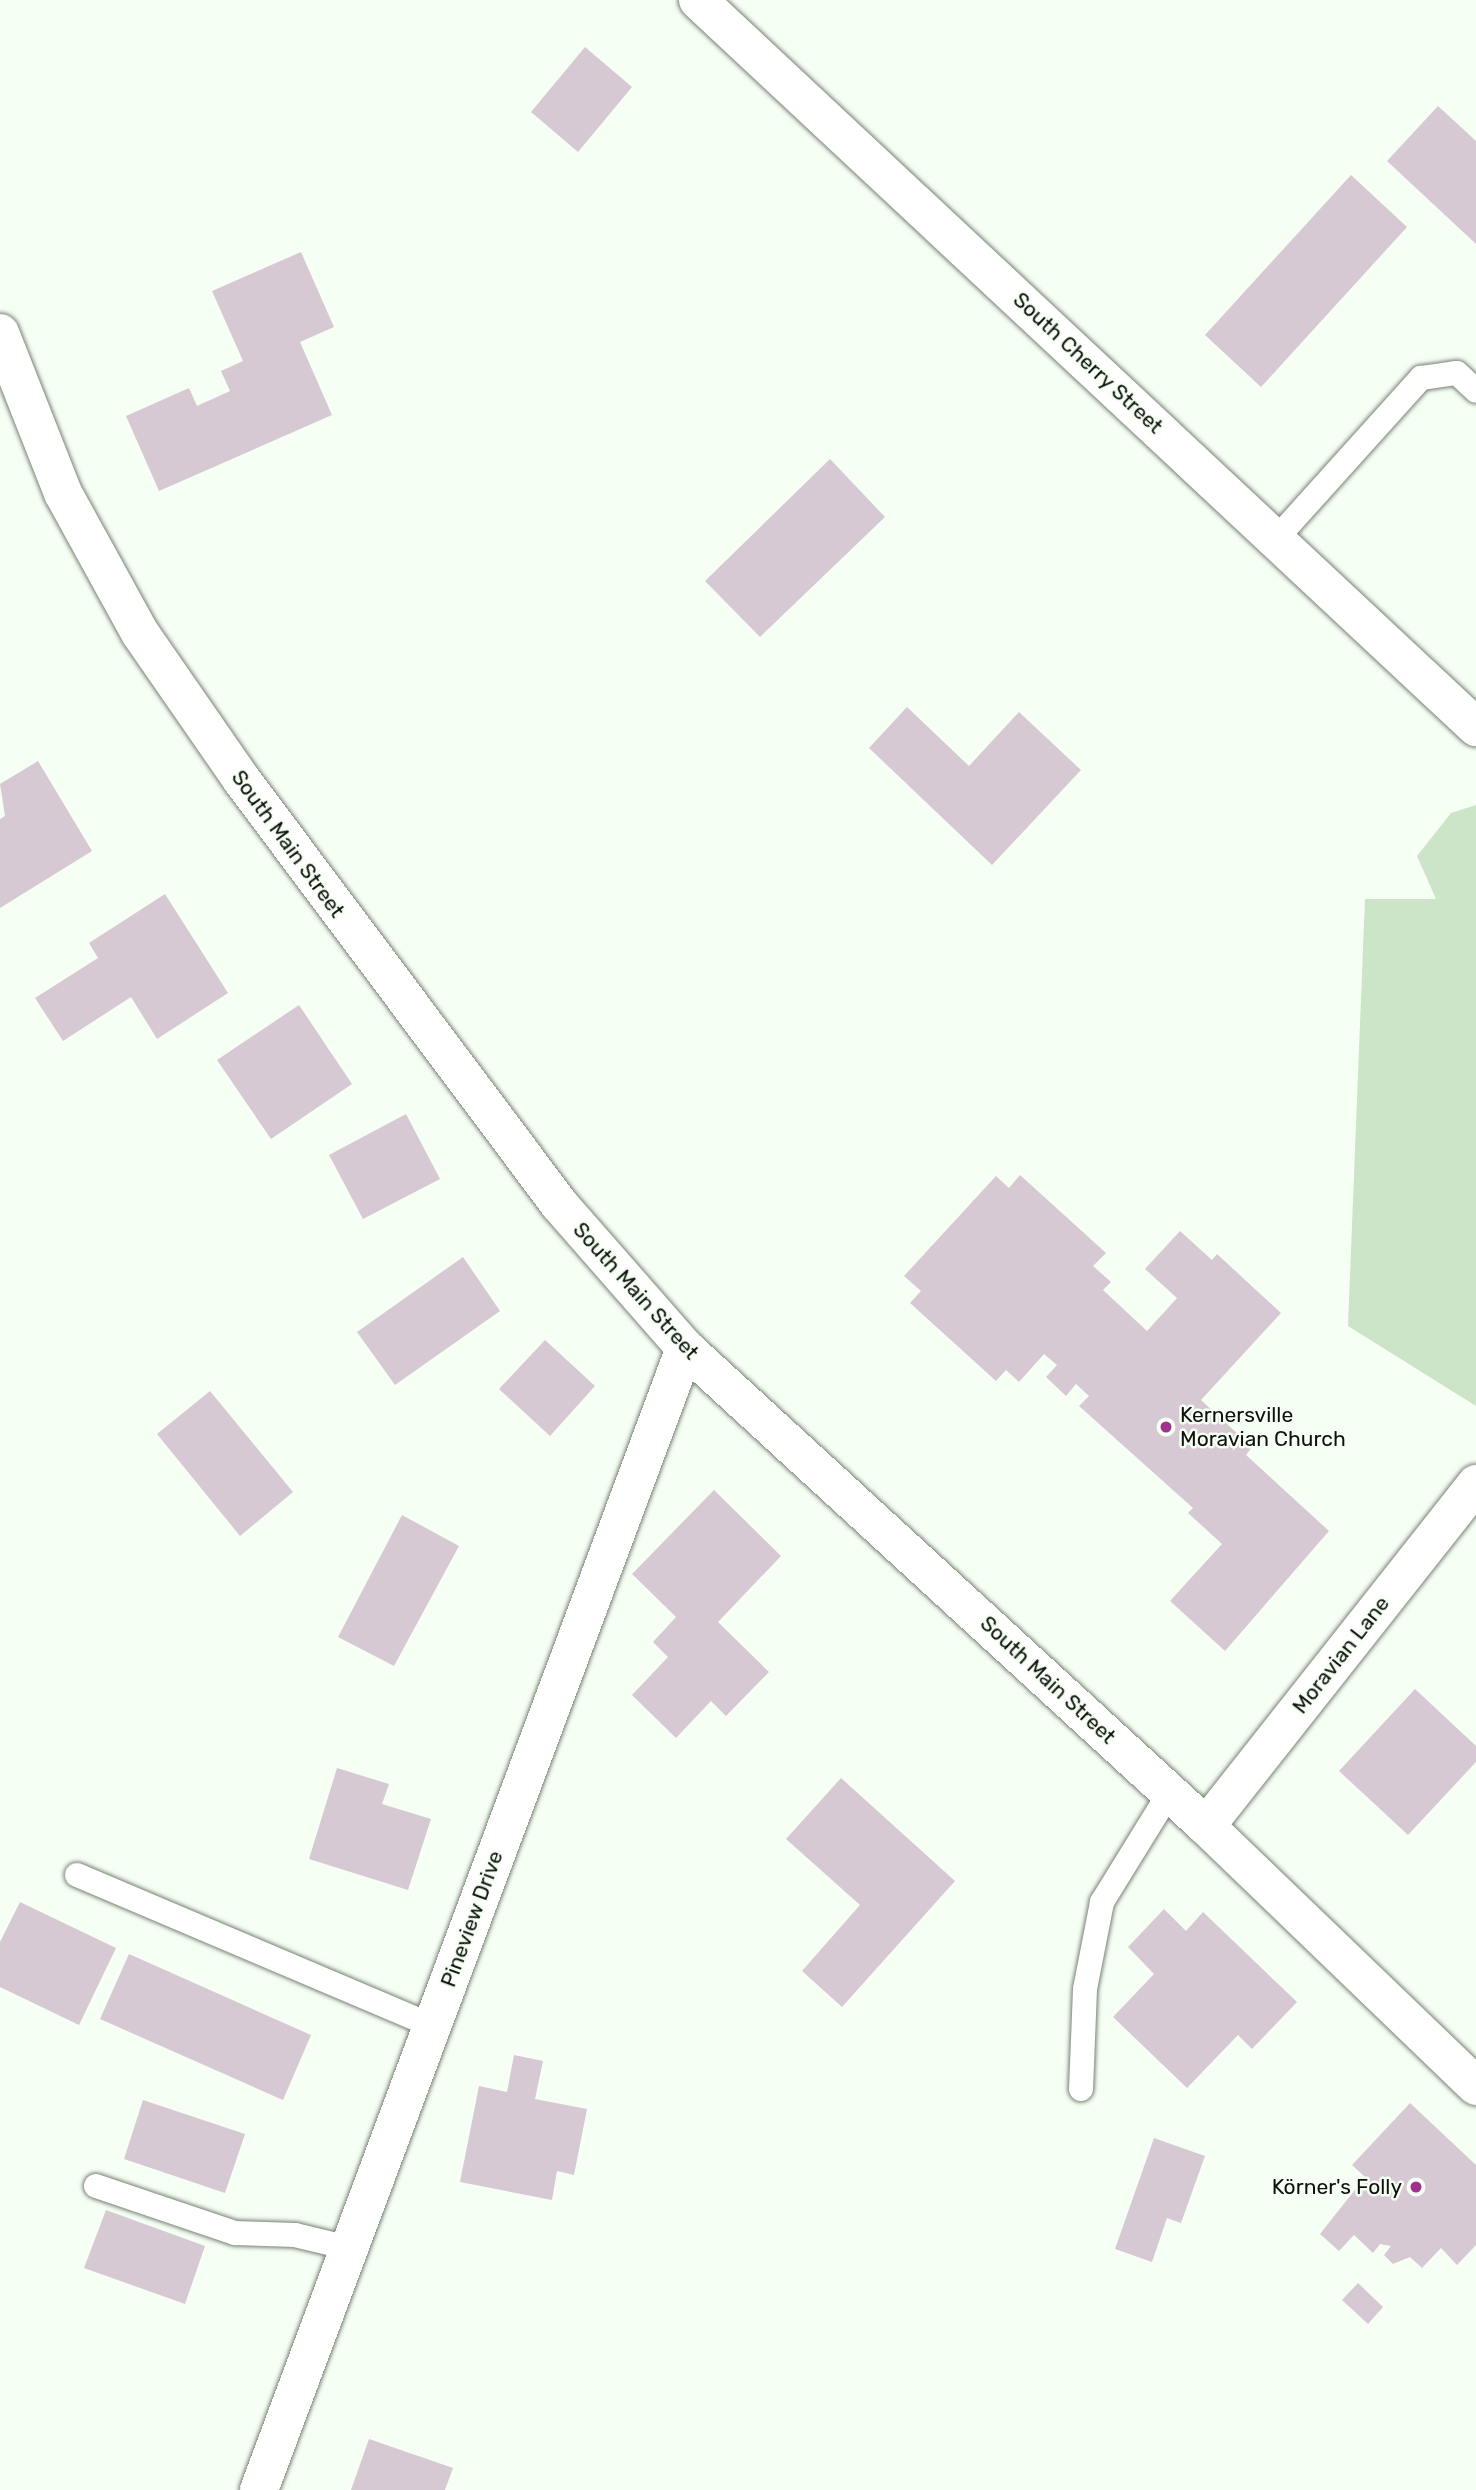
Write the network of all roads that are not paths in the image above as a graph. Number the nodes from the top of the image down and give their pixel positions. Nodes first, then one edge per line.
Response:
1 (698, 0) edge
2 (0, 333) edge
3 (1476, 391) edge
4 (1276, 539) junction
5 (1476, 727) edge
6 (685, 1348) junction
7 (1476, 1484) edge
8 (1170, 1792) junction
9 (1206, 1826) junction
10 (77, 1875) dead end
11 (432, 2026) junction
12 (1476, 2086) edge
13 (1081, 2089) dead end
14 (96, 2186) dead end
15 (349, 2248) junction
16 (260, 2490) edge

1 - 4 main road, South Cherry Street
2 - 6 main road, South Main Street
3 - 4 lane
4 - 5 main road, South Cherry Street
6 - 8 main road, South Main Street
6 - 11 main road, Pineview Drive
7 - 9 main road, Moravian Lane
8 - 9 main road, South Main Street
8 - 13 lane
9 - 12 main road, South Main Street
10 - 11 lane
11 - 15 main road, Pineview Drive
14 - 15 lane
15 - 16 main road, Pineview Drive

